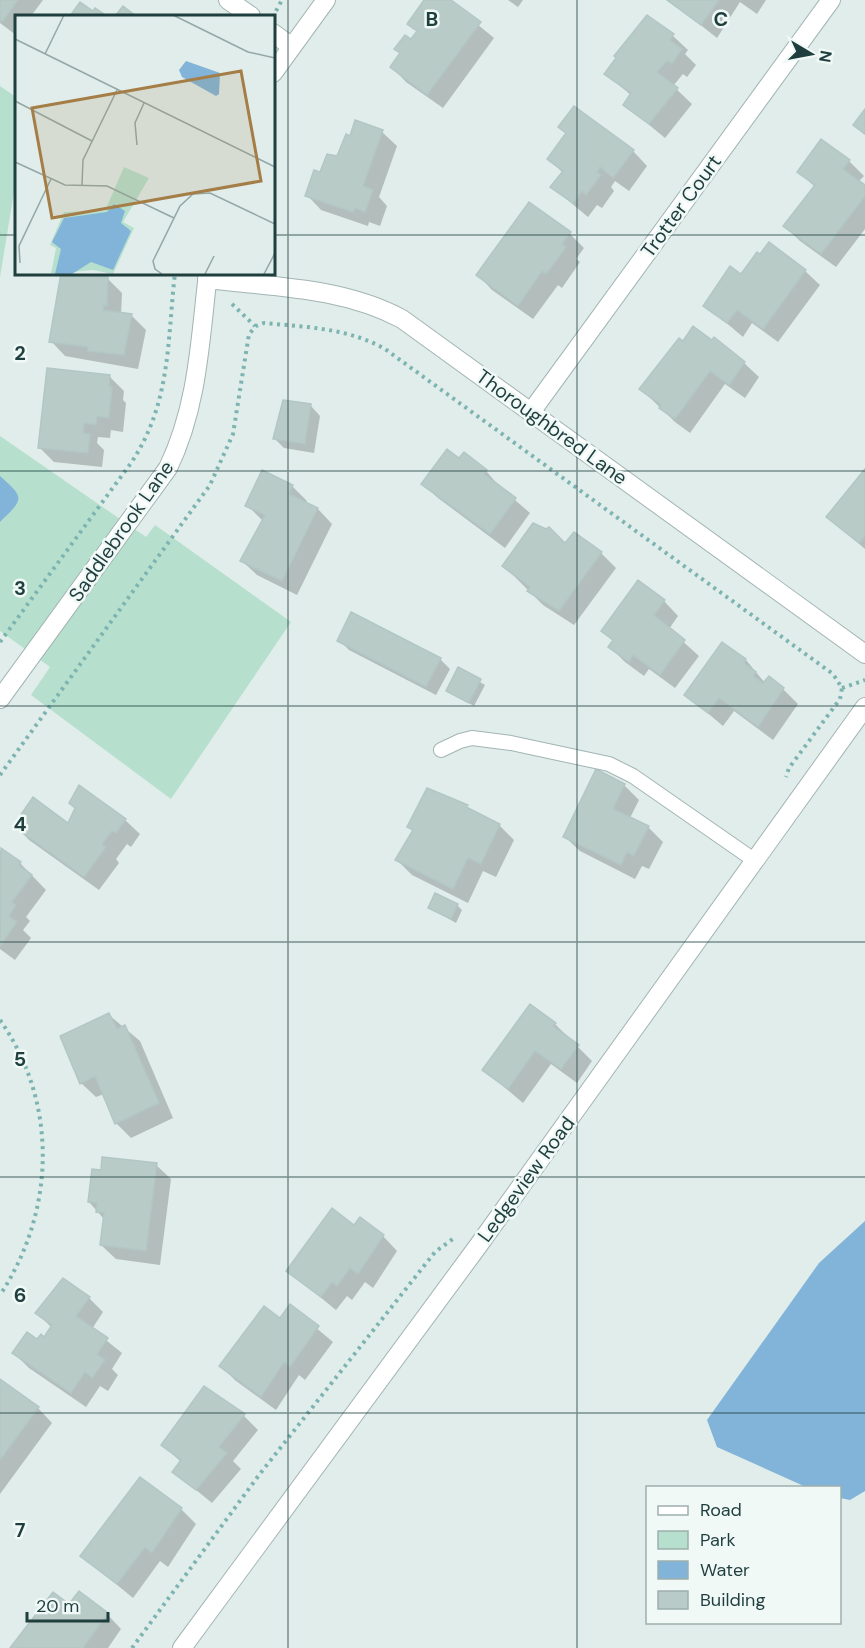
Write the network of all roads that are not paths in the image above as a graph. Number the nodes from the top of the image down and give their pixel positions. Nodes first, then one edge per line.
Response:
1 (228, 0) edge
2 (326, 0) edge
3 (831, 0) edge
4 (250, 15) edge
5 (274, 34) edge
6 (292, 47) junction
7 (274, 72) edge
8 (207, 276) edge
9 (531, 412) junction
10 (865, 654) edge
11 (0, 699) edge
12 (865, 706) edge
13 (441, 750) dead end
14 (754, 860) junction
15 (182, 1648) edge

1 - 4 street
2 - 6 street
3 - 9 street, Trotter Court
5 - 6 street
6 - 7 street
8 - 9 street, Thoroughbred Lane
8 - 11 street, Saddlebrook Lane
9 - 10 street, Thoroughbred Lane
12 - 14 street, Ledgeview Road
13 - 14 lane
14 - 15 street, Ledgeview Road

